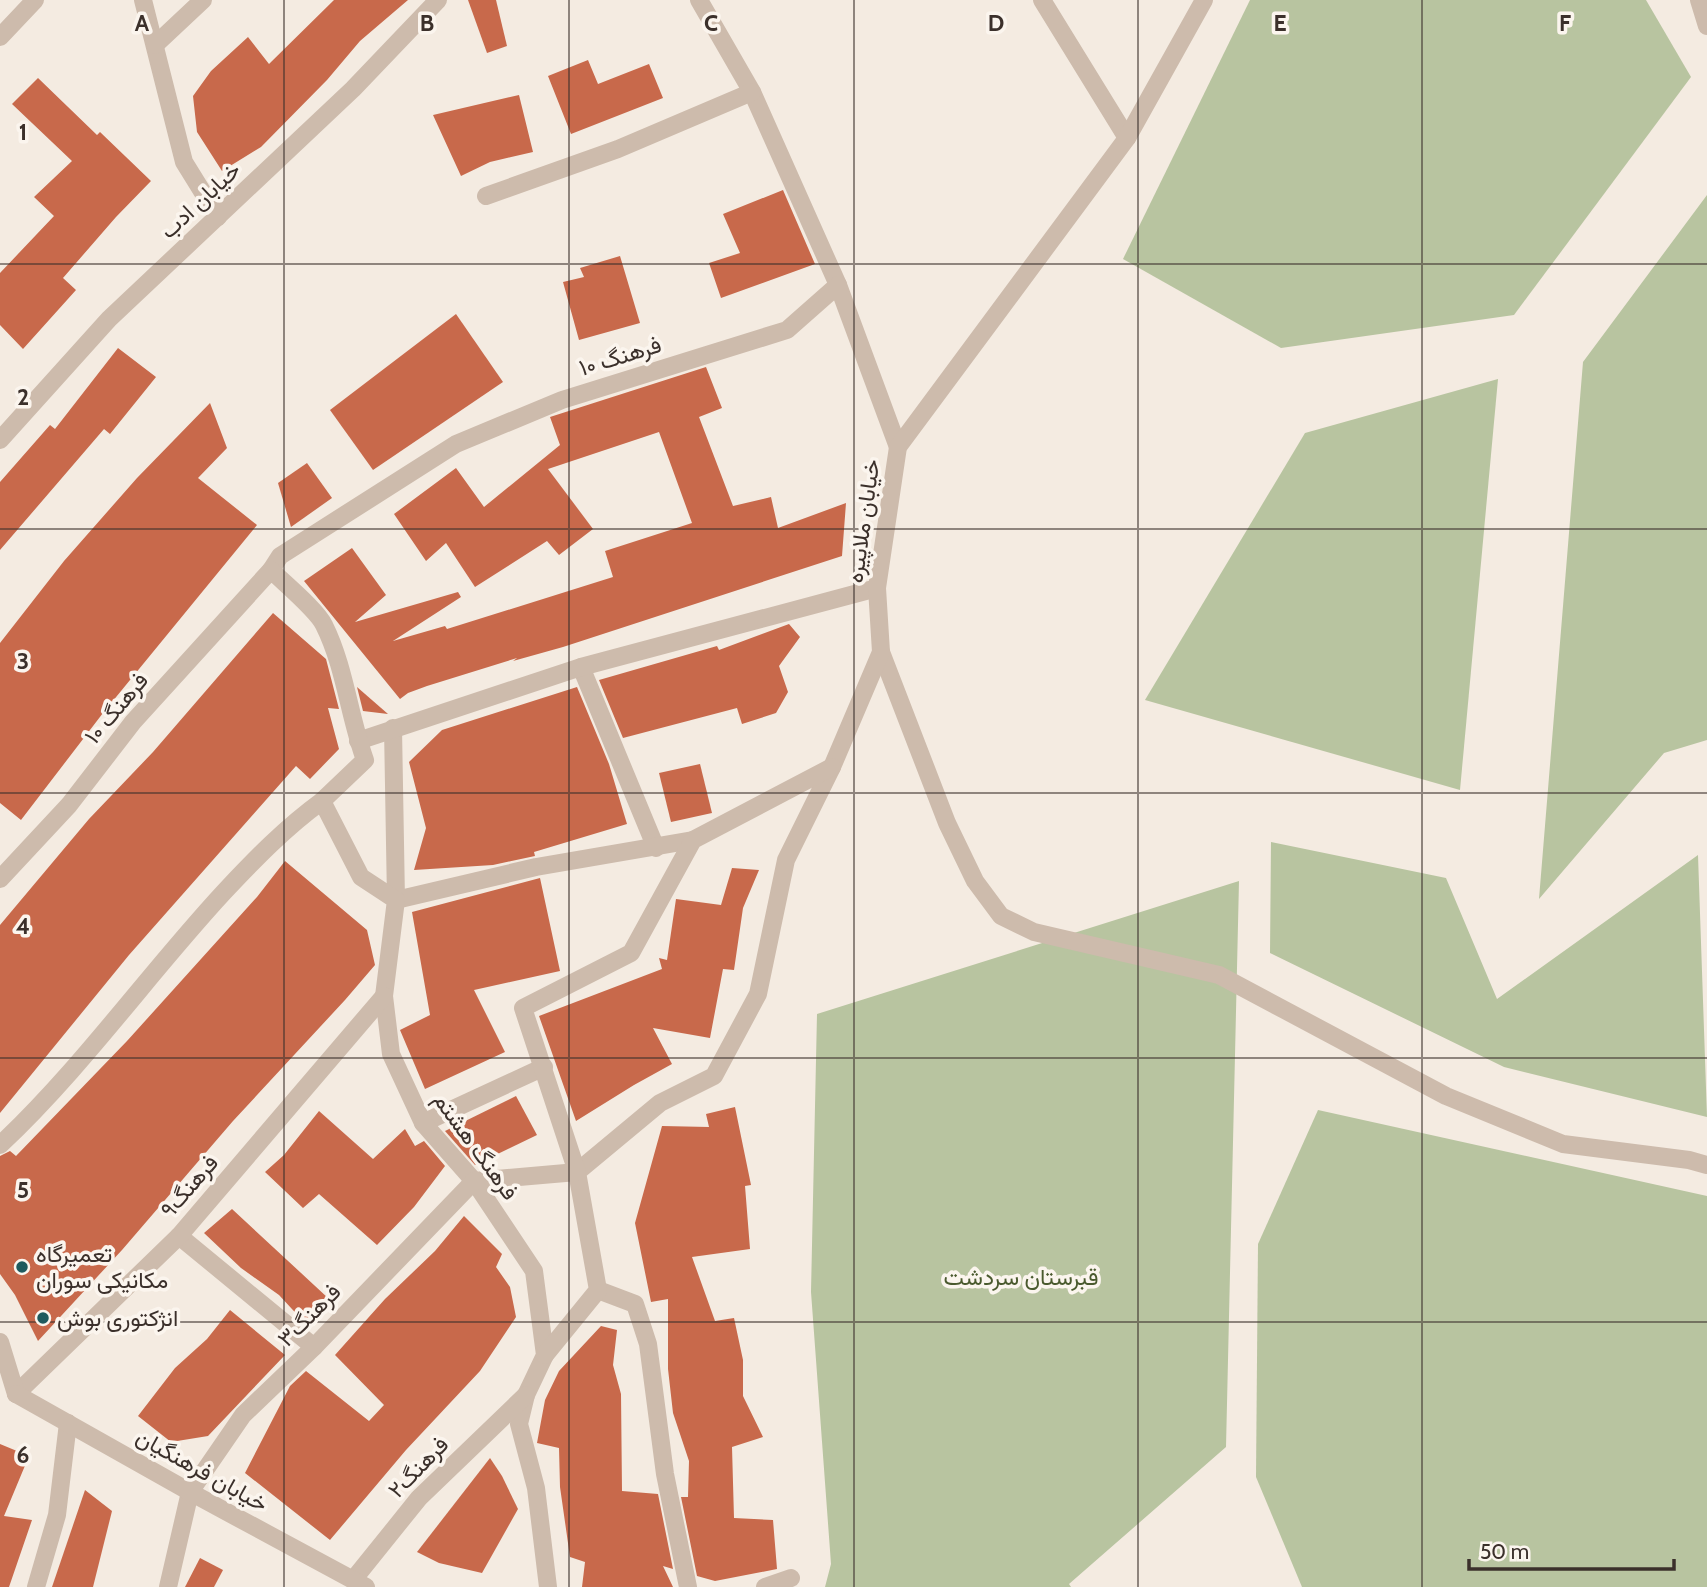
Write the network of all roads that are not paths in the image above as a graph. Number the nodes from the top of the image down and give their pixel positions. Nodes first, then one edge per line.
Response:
1 (35, 0) edge
2 (143, 0) edge
3 (203, 0) edge
4 (438, 0) edge
5 (699, 0) edge
6 (1042, 0) edge
7 (1204, 0) edge
8 (1699, 0) edge
9 (1707, 26) edge
10 (0, 37) edge
11 (155, 46) junction
12 (752, 92) junction
13 (1128, 138) junction
14 (486, 196) dead end
15 (218, 216) junction
16 (838, 285) junction
17 (0, 440) edge
18 (898, 447) junction
19 (271, 570) junction
20 (877, 588) junction
21 (881, 652) junction
22 (581, 667) junction
23 (393, 728) junction
24 (358, 741) junction
25 (832, 767) junction
26 (322, 801) junction
27 (693, 840) junction
28 (656, 848) junction
29 (0, 879) edge
30 (396, 900) junction
31 (384, 996) junction
32 (544, 1068) junction
33 (423, 1122) junction
34 (0, 1145) edge
35 (1707, 1166) edge
36 (577, 1172) junction
37 (474, 1181) junction
38 (179, 1236) junction
39 (598, 1290) junction
40 (0, 1342) edge
41 (314, 1347) junction
42 (545, 1355) junction
43 (526, 1395) junction
44 (8, 1397) edge
45 (68, 1423) junction
46 (190, 1492) junction
47 (790, 1578) dead end
48 (359, 1585) edge
49 (36, 1587) edge
50 (168, 1587) edge
51 (548, 1587) edge
52 (688, 1587) edge
53 (765, 1587) edge

1 - 10 street
2 - 11 street
3 - 11 street
4 - 15 street, خیابان ادب
5 - 12 street
6 - 13 street
7 - 13 street, خیابان ملاپیره
8 - 9 street
11 - 15 street
12 - 14 street
12 - 16 street
13 - 18 street, خیابان ملاپیره
15 - 17 street, خیابان ادب
16 - 18 street
16 - 19 street, فرهنگ ۱۰
18 - 20 street, خیابان ملاپیره
19 - 24 street
19 - 29 street, فرهنگ ۱۰
20 - 21 street, خیابان ملاپیره
20 - 22 street
21 - 25 street, خیابان ملاپیره
21 - 35 street
22 - 23 street
22 - 28 street
23 - 24 street
23 - 30 street, فرهنگ هشتم
24 - 26 street
25 - 27 street
25 - 36 street, خیابان ملاپیره
26 - 30 street
26 - 34 street
27 - 28 street
27 - 32 street
28 - 30 street
30 - 31 street, فرهنگ هشتم
31 - 33 street, فرهنگ هشتم
31 - 38 street, فرهنگ۹
32 - 33 street
32 - 36 street
33 - 37 street, فرهنگ هشتم
36 - 37 street
36 - 39 street
37 - 41 street, فرهنگ۳
37 - 42 street, فرهنگ هشتم
38 - 41 street
38 - 44 street, فرهنگ۹
39 - 42 street
39 - 52 street
40 - 44 street
41 - 46 street, فرهنگ۳
42 - 43 street
43 - 48 street, فرهنگ۲
43 - 51 street
44 - 45 street, خیابان فرهنگیان
45 - 46 street, خیابان فرهنگیان
45 - 49 street
46 - 48 street, خیابان فرهنگیان
46 - 50 street
47 - 53 street

